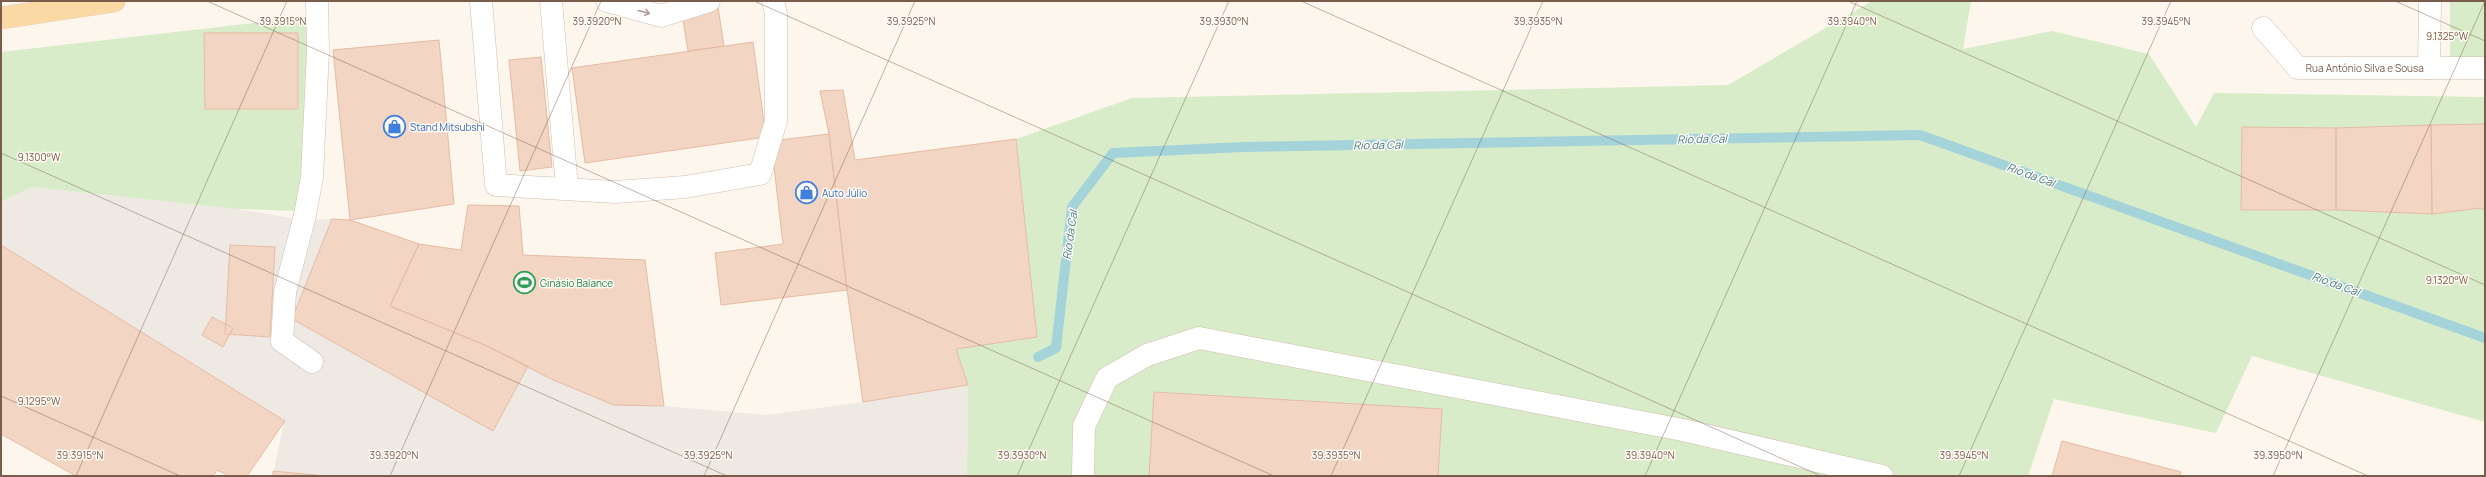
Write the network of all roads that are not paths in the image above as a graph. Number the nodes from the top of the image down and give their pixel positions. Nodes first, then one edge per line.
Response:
1 (114, 1) edge
2 (317, 1) edge
3 (481, 1) edge
4 (551, 1) edge
5 (607, 1) edge
6 (709, 1) edge
7 (773, 1) edge
8 (2430, 1) edge
9 (1, 18) edge
10 (2264, 28) dead end
11 (2429, 68) junction
12 (2485, 68) edge
13 (567, 188) junction
14 (312, 362) dead end
15 (1083, 476) edge
16 (1882, 476) edge

1 - 9 main road
2 - 14 street
3 - 13 street
4 - 13 street
5 -> 6 street
7 - 13 street
8 - 11 street
10 - 11 street, Rua António Silva e Sousa
11 - 12 street, Rua António Silva e Sousa
15 - 16 street

